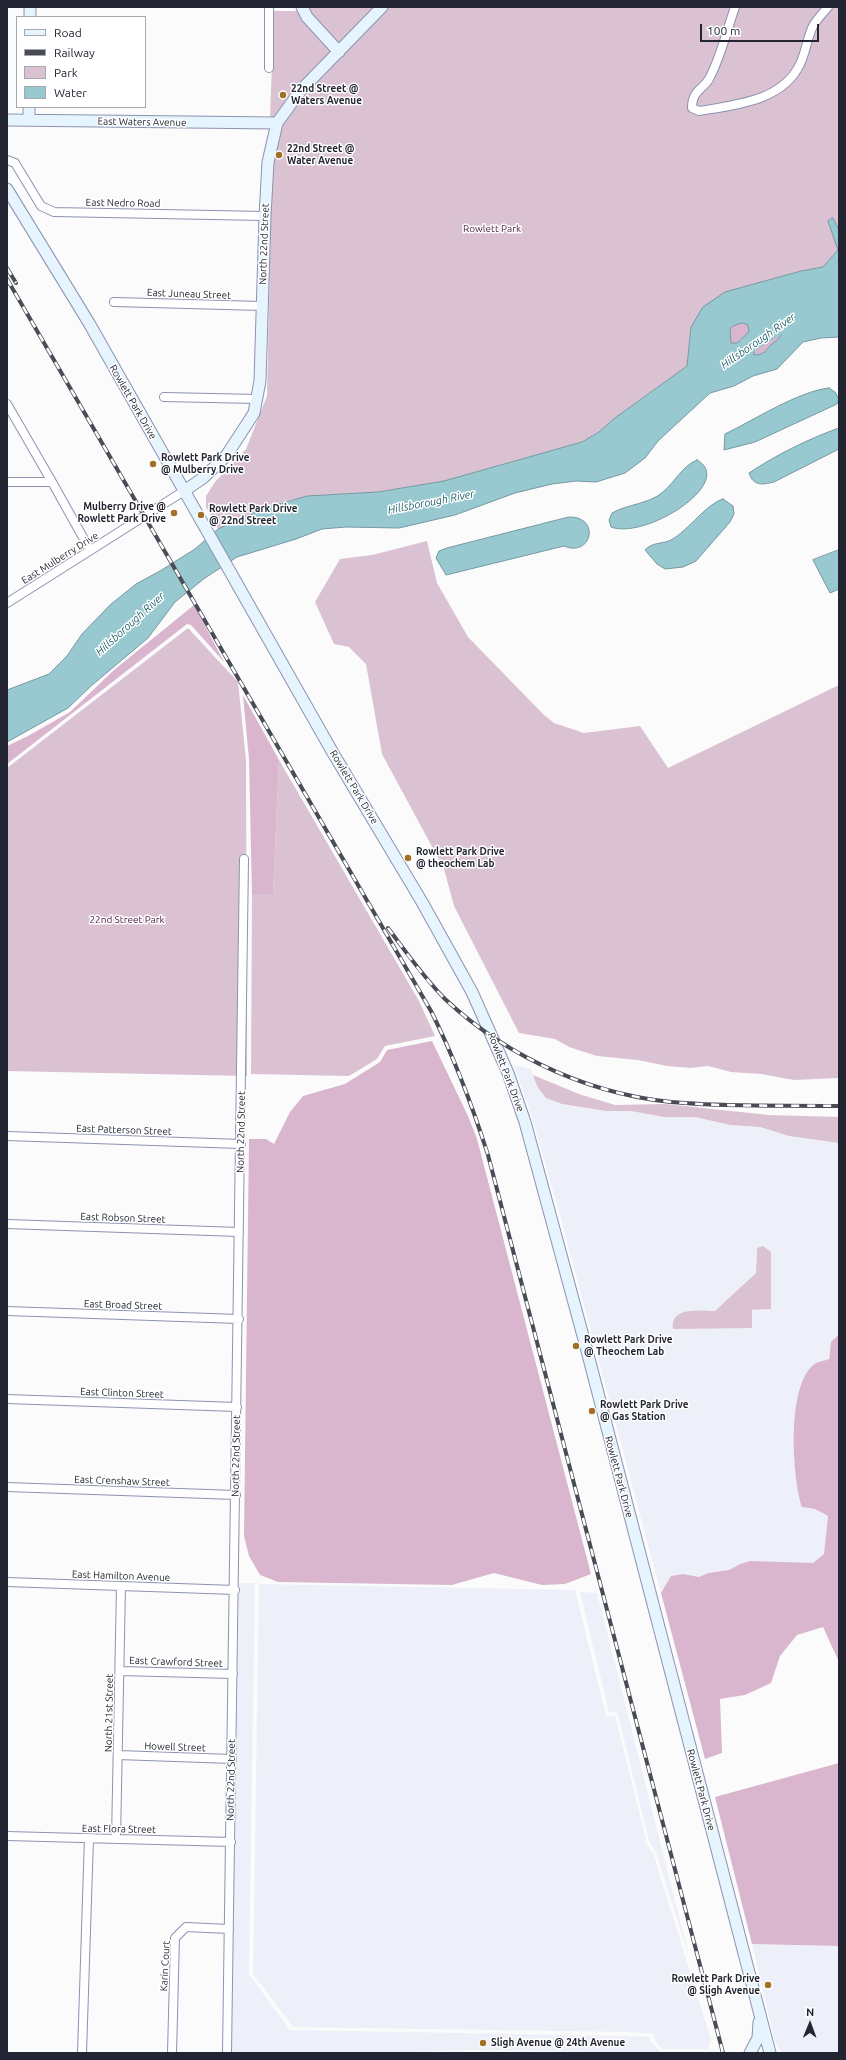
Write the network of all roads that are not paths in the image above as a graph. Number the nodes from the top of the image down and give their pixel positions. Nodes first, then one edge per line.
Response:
1 (270, 7) edge
2 (302, 7) edge
3 (382, 7) edge
4 (735, 7) edge
5 (828, 7) edge
6 (340, 52) junction
7 (269, 68) dead end
8 (29, 108) edge
9 (29, 120) junction
10 (9, 121) edge
11 (277, 123) junction
12 (7, 160) edge
13 (7, 189) edge
14 (265, 216) junction
15 (114, 302) dead end
16 (262, 306) junction
17 (164, 397) dead end
18 (257, 399) junction
19 (7, 404) edge
20 (7, 482) edge
21 (52, 482) junction
22 (184, 491) junction
23 (90, 550) junction
24 (7, 603) edge
25 (244, 859) dead end
26 (7, 1136) edge
27 (241, 1144) junction
28 (7, 1224) edge
29 (239, 1232) junction
30 (7, 1311) edge
31 (239, 1319) junction
32 (7, 1399) edge
33 (237, 1407) junction
34 (7, 1487) edge
35 (236, 1495) junction
36 (7, 1582) edge
37 (121, 1586) junction
38 (235, 1590) junction
39 (120, 1671) junction
40 (233, 1674) junction
41 (118, 1755) junction
42 (232, 1759) junction
43 (7, 1836) edge
44 (90, 1838) junction
45 (116, 1839) junction
46 (231, 1842) junction
47 (229, 1929) junction
48 (760, 2016) junction
49 (82, 2053) edge
50 (172, 2053) edge
51 (227, 2053) edge
52 (750, 2053) edge
53 (770, 2053) edge

1 - 7 street
2 - 6 street
3 - 6 street, North 22nd Street
4 - 5 street
6 - 11 street, North 22nd Street
8 - 9 street
9 - 10 street, East Waters Avenue
9 - 11 street, East Waters Avenue
11 - 14 street, North 22nd Street
12 - 14 street, East Nedro Road
13 - 22 street, Rowlett Park Drive
14 - 16 street, North 22nd Street
15 - 16 street, East Juneau Street
16 - 18 street, North 22nd Street
17 - 18 street
18 - 22 street, North 22nd Street
19 - 21 street
20 - 21 street
21 - 23 street
22 - 23 street, East Mulberry Drive
22 - 48 street, Rowlett Park Drive
23 - 24 street, East Mulberry Drive
25 - 27 street, North 22nd Street
26 - 27 street, East Patterson Street
27 - 29 street, North 22nd Street
28 - 29 street, East Robson Street
29 - 31 street, North 22nd Street
30 - 31 street, East Broad Street
31 - 33 street, North 22nd Street
32 - 33 street, East Clinton Street
33 - 35 street, North 22nd Street
34 - 35 street, East Crenshaw Street
35 - 38 street, North 22nd Street
36 - 37 street, East Hamilton Avenue
37 - 38 street, East Hamilton Avenue
37 - 39 street, North 21st Street
38 - 40 street, North 22nd Street
39 - 40 street, East Crawford Street
39 - 41 street, North 21st Street
40 - 42 street, North 22nd Street
41 - 42 street, Howell Street
41 - 45 street, North 21st Street
42 - 46 street, North 22nd Street
43 - 44 street, East Flora Street
44 - 45 street, East Flora Street
44 - 49 street
45 - 46 street, East Flora Street
46 - 47 street, North 22nd Street
47 - 50 street, Karin Court
47 - 51 street, North 22nd Street
48 - 52 street
48 - 53 street, Rowlett Park Drive

